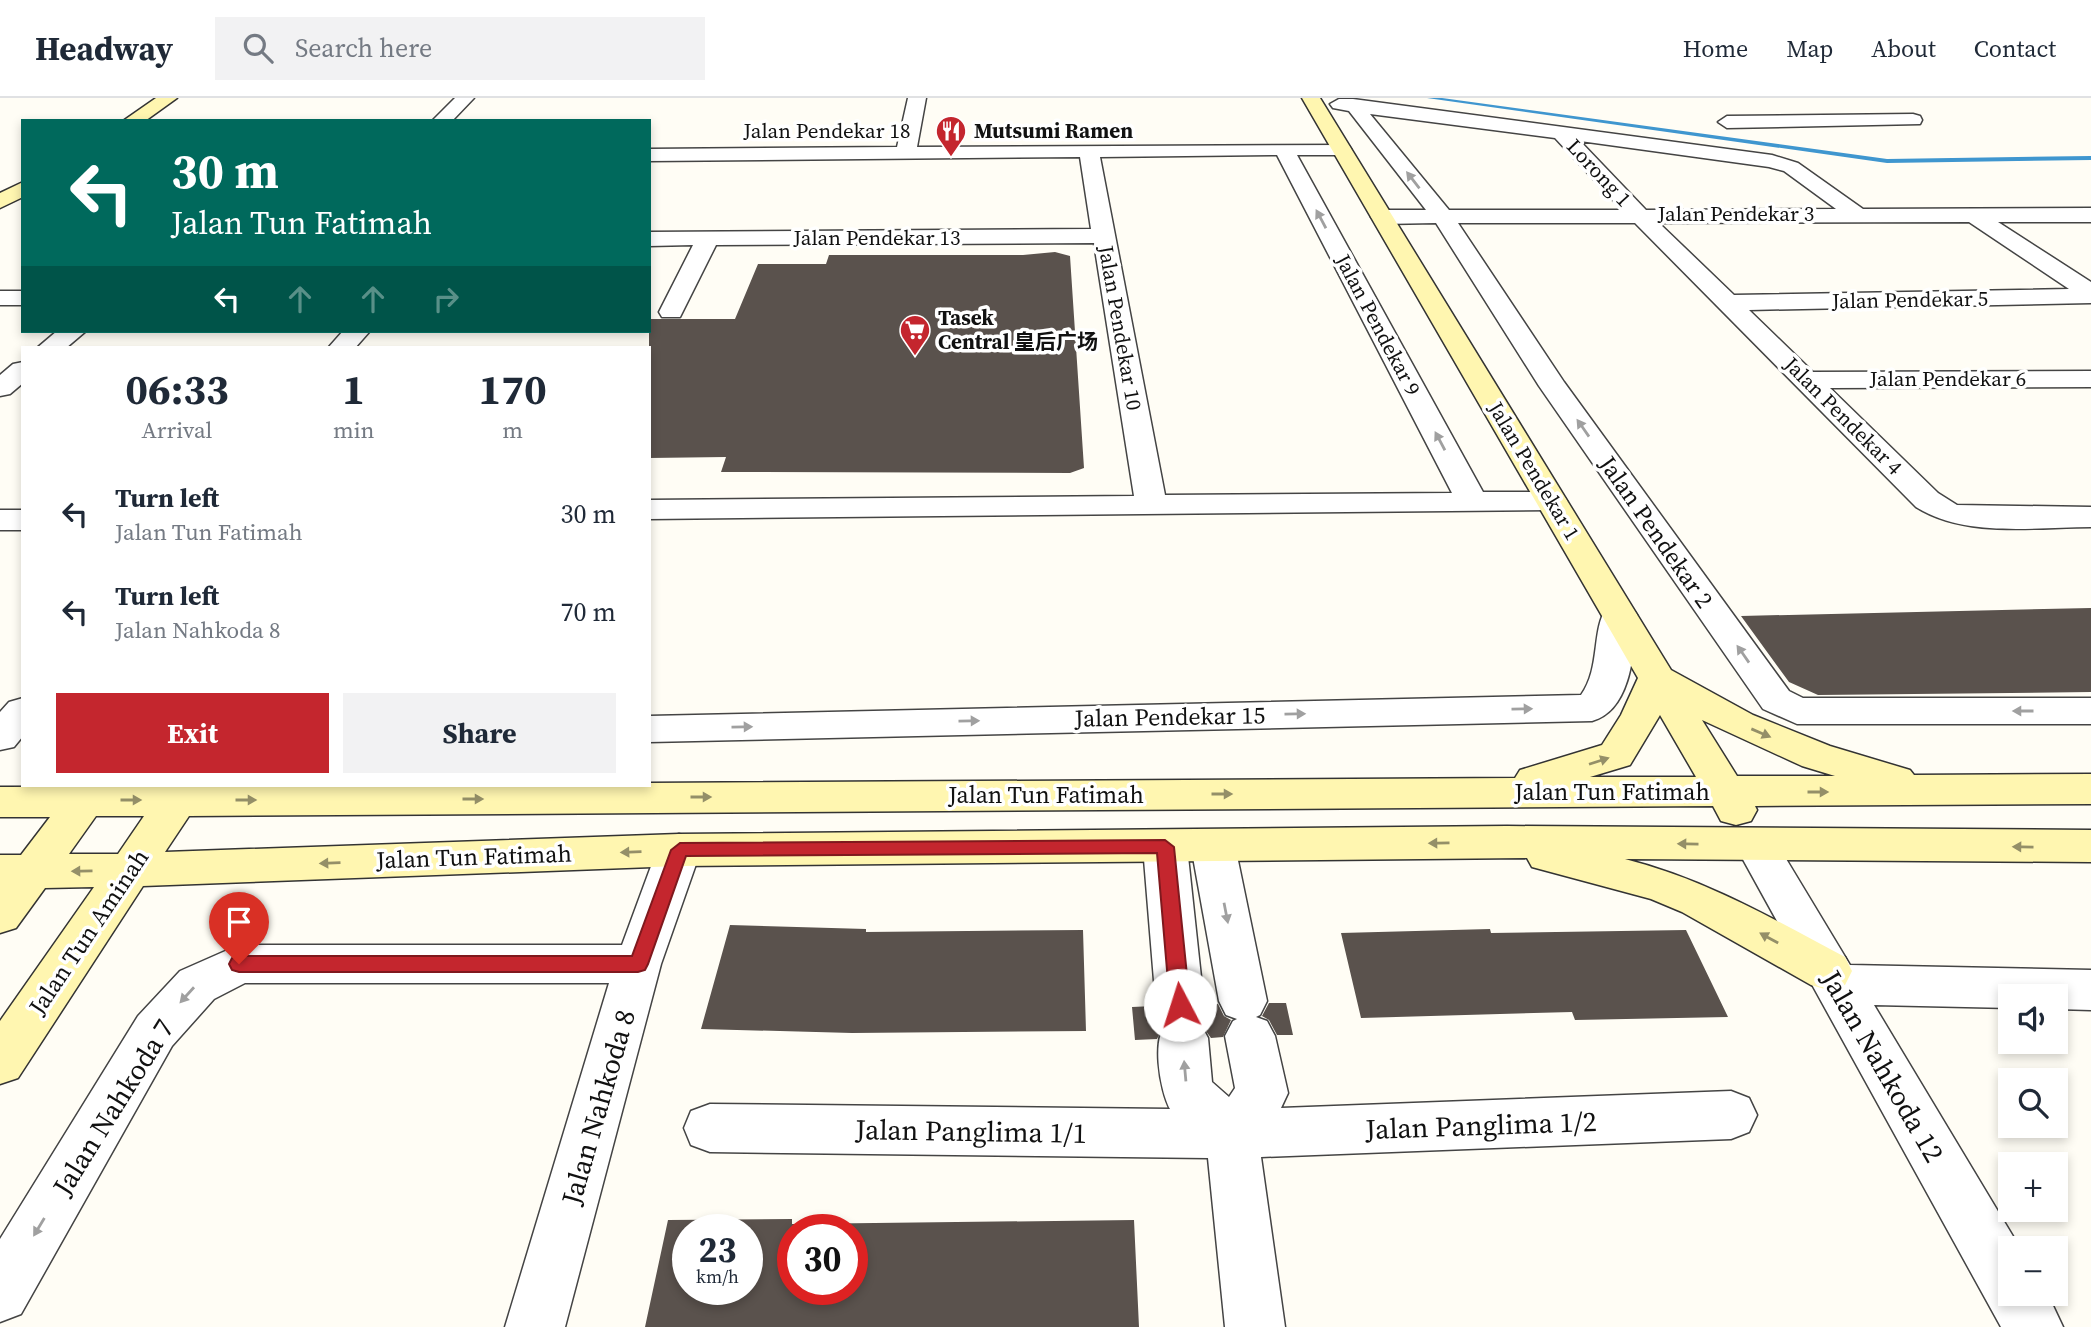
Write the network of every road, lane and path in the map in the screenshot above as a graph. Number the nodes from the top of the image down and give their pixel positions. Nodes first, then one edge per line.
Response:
1 (168, 98) edge
2 (465, 98) edge
3 (917, 98) edge
4 (1312, 100) edge
5 (1353, 104) junction
6 (1886, 104) dead end
7 (135, 119) edge
8 (443, 119) edge
9 (1727, 122) dead end
10 (1560, 132) junction
11 (1341, 149) junction
12 (1284, 150) junction
13 (1090, 152) junction
14 (906, 153) junction
15 (651, 155) edge
16 (21, 189) edge
17 (0, 202) edge
18 (1856, 214) junction
19 (1638, 215) junction
20 (1973, 215) junction
21 (2091, 215) edge
22 (1442, 216) junction
23 (1382, 217) junction
24 (1104, 236) junction
25 (651, 239) edge
26 (708, 239) junction
27 (2091, 295) edge
28 (0, 298) edge
29 (21, 298) edge
30 (1729, 303) junction
31 (671, 312) dead end
32 (70, 333) edge
33 (53, 346) edge
34 (21, 372) edge
35 (2091, 379) edge
36 (1806, 380) junction
37 (0, 388) edge
38 (1551, 500) junction
39 (1472, 501) junction
40 (1151, 505) junction
41 (651, 510) edge
42 (2091, 517) edge
43 (0, 520) edge
44 (21, 520) edge
45 (1619, 615) junction
46 (1657, 678) junction
47 (2091, 711) edge
48 (21, 713) edge
49 (651, 729) edge
50 (0, 738) edge
51 (21, 739) edge
52 (2091, 789) edge
53 (1932, 791) junction
54 (1486, 792) junction
55 (1726, 793) junction
56 (981, 796) junction
57 (86, 800) junction
58 (177, 801) junction
59 (0, 802) edge
60 (1507, 842) junction
61 (1756, 845) junction
62 (1213, 846) junction
63 (2091, 846) edge
64 (1165, 847) junction
65 (680, 850) junction
66 (131, 870) junction
67 (16, 871) edge
68 (0, 915) edge
69 (638, 964) junction
70 (1833, 977) junction
71 (2091, 990) edge
72 (0, 1062) edge
73 (1731, 1115) dead end
74 (710, 1128) dead end
75 (1232, 1134) junction
76 (1998, 1265) edge
77 (0, 1293) edge
78 (2021, 1306) edge
79 (535, 1327) edge
80 (1255, 1327) edge
81 (2033, 1327) edge

1 - 7 main road
2 - 8 street
3 - 14 street
4 - 5 street
4 - 11 main road, Jalan Pendekar 1
5 - 10 street
22 -> 5 street, Jalan Pendekar 2
6 - 9 street
10 - 18 street
10 - 19 street, Lorong 1
11 - 12 street, Jalan Pendekar 18
11 - 23 main road, Jalan Pendekar 1
12 - 13 street, Jalan Pendekar 18
39 -> 12 street, Jalan Pendekar 9
13 - 14 street, Jalan Pendekar 18
13 - 24 street, Jalan Pendekar 10
14 - 15 street, Jalan Pendekar 18
16 - 17 main road
18 - 19 street, Jalan Pendekar 3
18 - 20 street, Jalan Pendekar 3
19 - 22 street, Jalan Pendekar 3
19 - 30 street, Jalan Pendekar 4
20 - 21 street, Jalan Pendekar 3
20 - 27 street
22 - 23 street, Jalan Pendekar 3
47 -> 22 street, Jalan Pendekar 2
23 - 38 main road, Jalan Pendekar 1
24 - 26 street, Jalan Pendekar 13
24 - 40 street, Jalan Pendekar 10
25 - 26 street, Jalan Pendekar 13
26 - 31 street
27 - 30 street, Jalan Pendekar 5
28 - 29 street
30 - 36 street, Jalan Pendekar 4
32 - 33 street
34 - 37 street
35 - 36 street, Jalan Pendekar 6
36 - 42 street, Jalan Pendekar 4
38 - 39 street
38 - 45 main road, Jalan Pendekar 1
39 - 40 street
40 - 41 street
43 - 44 street
45 - 46 main road, Jalan Pendekar 1
49 -> 45 street, Jalan Pendekar 15
46 -> 53 main road
54 -> 46 main road
46 - 55 main road, Jalan Pendekar 1
48 - 50 street
50 - 51 street
52 - 53 main road, Jalan Tun Fatimah
55 -> 53 main road, Jalan Tun Fatimah
54 - 55 main road, Jalan Tun Fatimah
56 -> 54 main road, Jalan Tun Fatimah
55 - 61 main road, Jalan Pendekar 1
58 -> 56 main road, Jalan Tun Fatimah
56 - 62 main road
57 -> 58 main road, Jalan Tun Fatimah
57 - 59 main road, Jalan Tun Fatimah
57 - 67 main road
58 - 66 main road, Jalan Tun Aminah
61 -> 60 main road, Jalan Tun Fatimah
60 -> 62 main road, Jalan Tun Fatimah
70 -> 60 main road
63 -> 61 main road, Jalan Tun Fatimah
61 - 70 street, Jalan Nahkoda 12
62 - 64 main road, Jalan Tun Fatimah
62 -> 75 street
64 - 65 main road, Jalan Tun Fatimah
75 -> 64 street
65 -> 66 main road, Jalan Tun Fatimah
65 - 69 street, Jalan Nahkoda 8
66 -> 67 main road, Jalan Tun Fatimah
66 - 72 main road, Jalan Tun Aminah
67 - 68 main road
69 -> 77 street, Jalan Nahkoda 7
69 - 79 street, Jalan Nahkoda 8
70 - 71 street
70 - 76 street, Jalan Nahkoda 12
73 - 75 street, Jalan Panglima 1/2
74 - 75 street, Jalan Panglima 1/1
75 - 80 street
78 - 81 street

